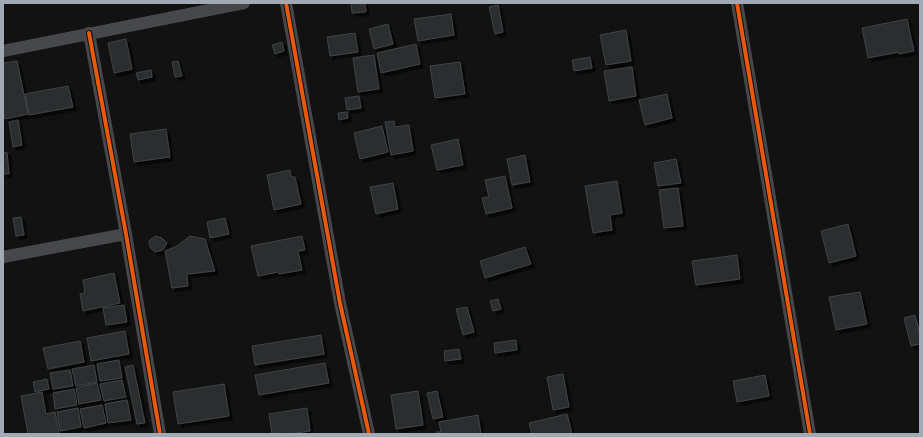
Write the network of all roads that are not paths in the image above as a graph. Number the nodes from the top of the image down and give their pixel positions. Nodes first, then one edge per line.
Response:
1 (244, 3) edge
2 (286, 3) edge
3 (737, 3) edge
4 (88, 34) junction
5 (3, 50) edge
6 (126, 234) junction
7 (3, 257) edge
8 (160, 434) edge
9 (369, 434) edge
10 (810, 434) edge

1 - 4 street
2 - 9 street
3 - 10 street
4 - 5 street
4 - 6 street
6 - 7 street
6 - 8 street

